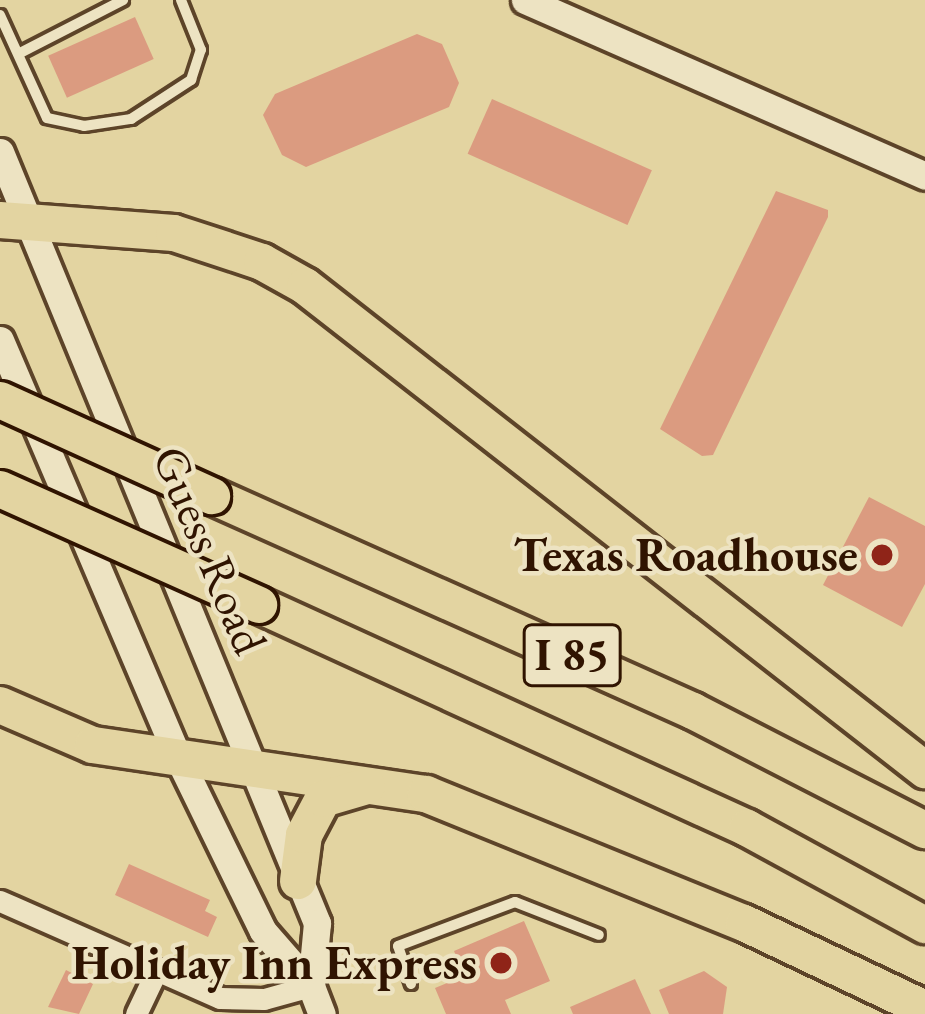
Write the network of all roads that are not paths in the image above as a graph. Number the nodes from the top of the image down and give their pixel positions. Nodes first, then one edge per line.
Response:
1 (123, 0) edge
2 (181, 0) edge
3 (525, 0) edge
4 (1, 19) edge
5 (20, 53) junction
6 (0, 152) edge
7 (925, 176) edge
8 (15, 220) edge
9 (0, 340) edge
10 (0, 400) edge
11 (0, 489) edge
12 (0, 705) edge
13 (179, 759) junction
14 (255, 765) junction
15 (925, 770) edge
16 (380, 783) junction
17 (925, 830) edge
18 (298, 881) junction
19 (0, 901) edge
20 (925, 925) edge
21 (599, 935) dead end
22 (157, 972) junction
23 (411, 984) dead end
24 (310, 986) junction
25 (925, 1009) edge
26 (136, 1014) edge
27 (322, 1014) edge

1 - 5 lane
2 - 5 lane
3 - 7 main road
4 - 5 lane
6 - 8 main road, Guess Road
8 - 14 main road, Guess Road
8 - 15 highway
9 - 13 main road, Guess Road
10 - 17 highway, I 85, bridge
11 - 20 highway, I 85, bridge
12 - 13 highway
13 - 14 highway
13 - 24 main road, Guess Road
14 - 16 highway
14 - 18 main road, Guess Road
16 - 18 highway
16 - 25 highway
18 - 24 main road, Guess Road
19 - 22 street
21 - 23 lane
22 - 24 street
22 - 26 street
24 - 27 main road, Guess Road

